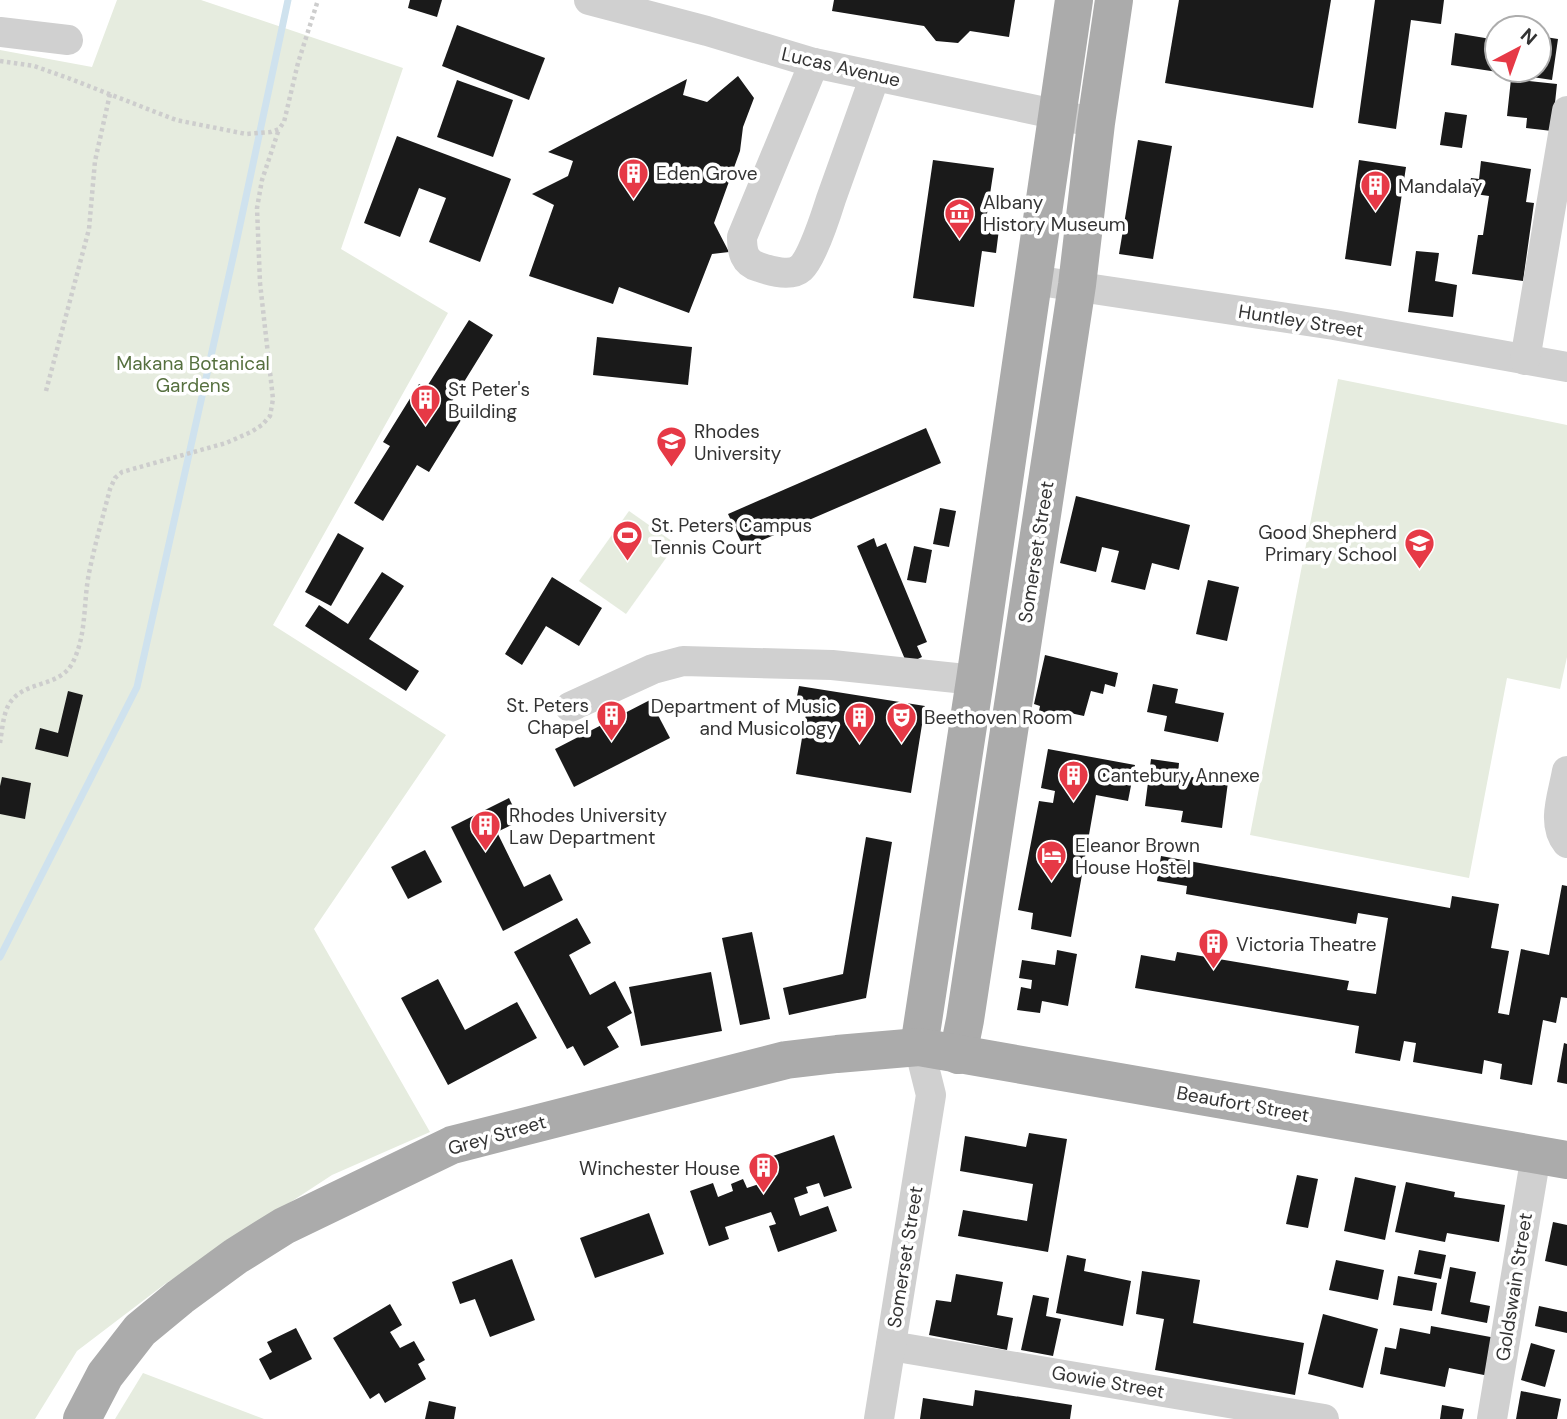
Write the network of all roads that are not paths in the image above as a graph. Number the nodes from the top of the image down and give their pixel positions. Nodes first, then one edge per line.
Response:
1 (684, 0) edge
2 (1074, 0) edge
3 (1114, 0) edge
4 (599, 1) edge
5 (650, 8) edge
6 (707, 31) junction
7 (0, 32) edge
8 (68, 40) dead end
9 (814, 63) junction
10 (875, 76) junction
11 (1567, 111) edge
12 (1057, 113) junction
13 (1096, 123) junction
14 (1033, 280) junction
15 (1077, 285) junction
16 (1525, 360) junction
17 (1567, 367) edge
18 (988, 587) junction
19 (1028, 601) junction
20 (975, 680) junction
21 (570, 707) dead end
22 (1567, 771) edge
23 (949, 843) junction
24 (1567, 843) edge
25 (991, 851) junction
26 (919, 1047) junction
27 (958, 1055) junction
28 (931, 1095) junction
29 (1552, 1158) edge
30 (891, 1346) junction
31 (82, 1419) edge
32 (879, 1419) edge
33 (1324, 1419) edge
34 (1492, 1419) edge

1 - 6 street
2 - 12 main road, Somerset Street
3 - 13 main road, Somerset Street
4 - 5 street, Lucas Avenue
5 - 6 street, Lucas Avenue
6 - 9 street, Lucas Avenue
7 - 8 street
9 - 10 street, Lucas Avenue
9 - 10 street
10 - 12 street, Lucas Avenue
11 - 16 street
12 - 13 street, Lucas Avenue
12 - 14 main road, Somerset Street
13 - 15 main road, Somerset Street
14 - 15 street, Huntley Street
14 - 18 main road, Somerset Street
15 - 16 street, Huntley Street
15 - 19 main road, Somerset Street
16 - 17 street, Huntley Street
18 - 19 main road
18 - 20 main road, Somerset Street
19 - 25 main road, Somerset Street
20 - 21 street
20 - 23 main road, Somerset Street
22 - 24 street
23 - 25 main road
23 - 26 main road, Somerset Street
25 - 27 main road, Somerset Street
26 - 27 main road, Beaufort Street
26 - 28 street, Somerset Street
26 - 31 main road, Grey Street
27 - 28 street, Somerset Street
27 - 29 main road, Beaufort Street
28 - 30 street, Somerset Street
29 - 34 street, Goldswain Street
30 - 32 street, Somerset Street
30 - 33 street, Gowie Street

